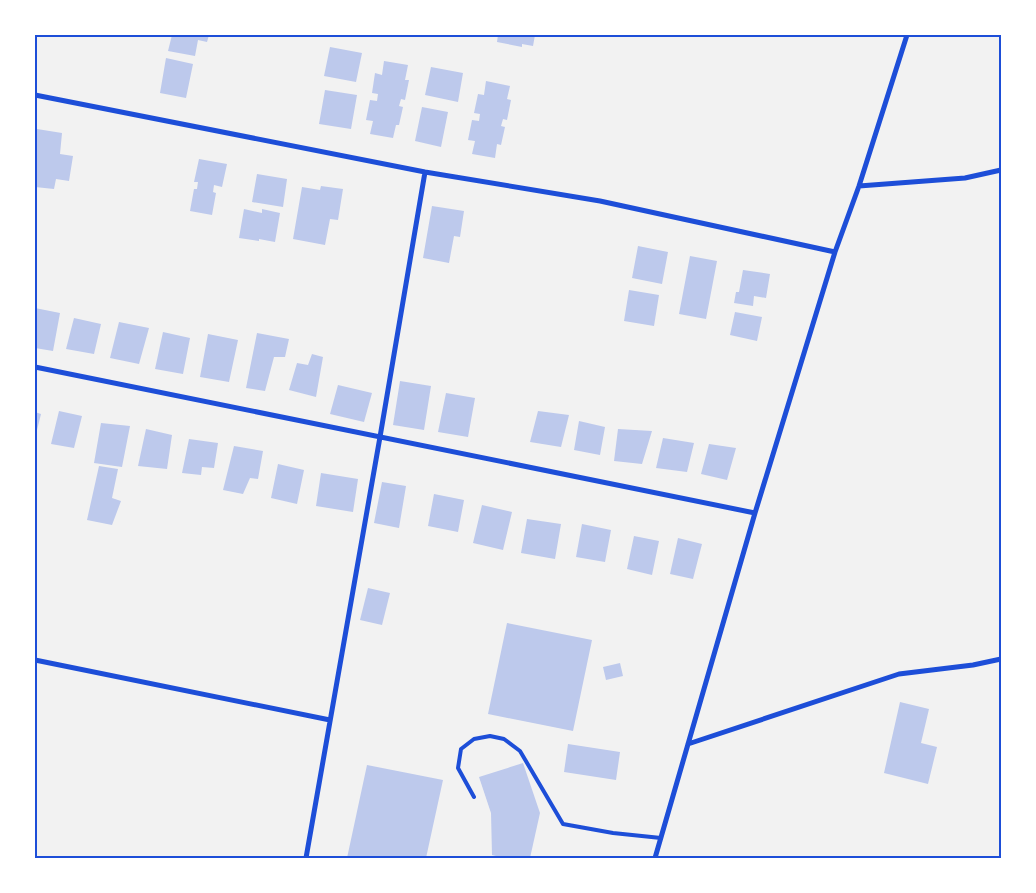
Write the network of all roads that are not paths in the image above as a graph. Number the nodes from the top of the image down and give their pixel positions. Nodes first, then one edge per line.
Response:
1 (907, 35) edge
2 (35, 95) edge
3 (1001, 170) edge
4 (425, 172) junction
5 (859, 186) junction
6 (835, 252) junction
7 (35, 366) edge
8 (380, 437) junction
9 (755, 513) junction
10 (1001, 659) edge
11 (35, 660) edge
12 (330, 720) junction
13 (688, 744) junction
14 (474, 797) dead end
15 (661, 838) junction
16 (306, 858) edge
17 (655, 858) edge

1 - 5 street
2 - 4 street
3 - 5 street
4 - 6 street
4 - 8 street
5 - 6 street
6 - 9 street
7 - 8 street
8 - 9 street
8 - 12 street
9 - 13 street
10 - 13 street
11 - 12 street
12 - 16 street
13 - 15 street
14 - 15 lane
15 - 17 street

